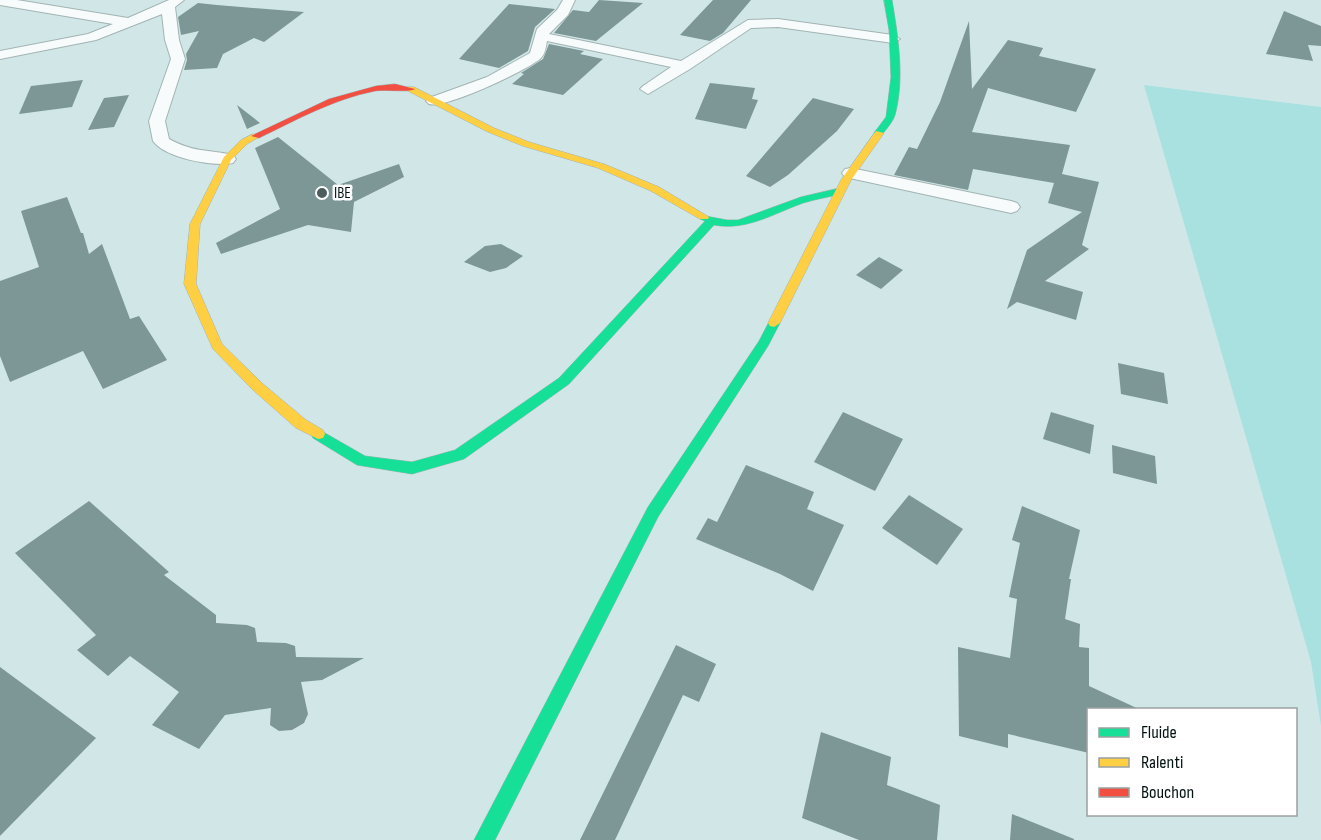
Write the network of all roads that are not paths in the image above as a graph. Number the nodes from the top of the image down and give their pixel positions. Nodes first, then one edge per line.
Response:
1 (569, 0) edge
2 (888, 0) edge
3 (0, 1) edge
4 (173, 3) edge
5 (126, 22) junction
6 (541, 36) junction
7 (893, 39) junction
8 (0, 55) edge
9 (685, 66) junction
10 (648, 89) dead end
11 (434, 101) junction
12 (227, 159) junction
13 (851, 173) junction
14 (840, 191) junction
15 (1011, 207) dead end
16 (711, 221) junction
17 (484, 840) edge

1 - 6 street
2 - 7 street
3 - 5 street
4 - 5 street
4 - 12 street
5 - 8 street
6 - 9 street
6 - 11 street
7 - 9 street
7 - 13 street
9 - 10 street
11 - 12 street
11 - 16 street
12 - 16 street
13 - 14 street
13 - 15 street
14 - 16 street
14 - 17 street

